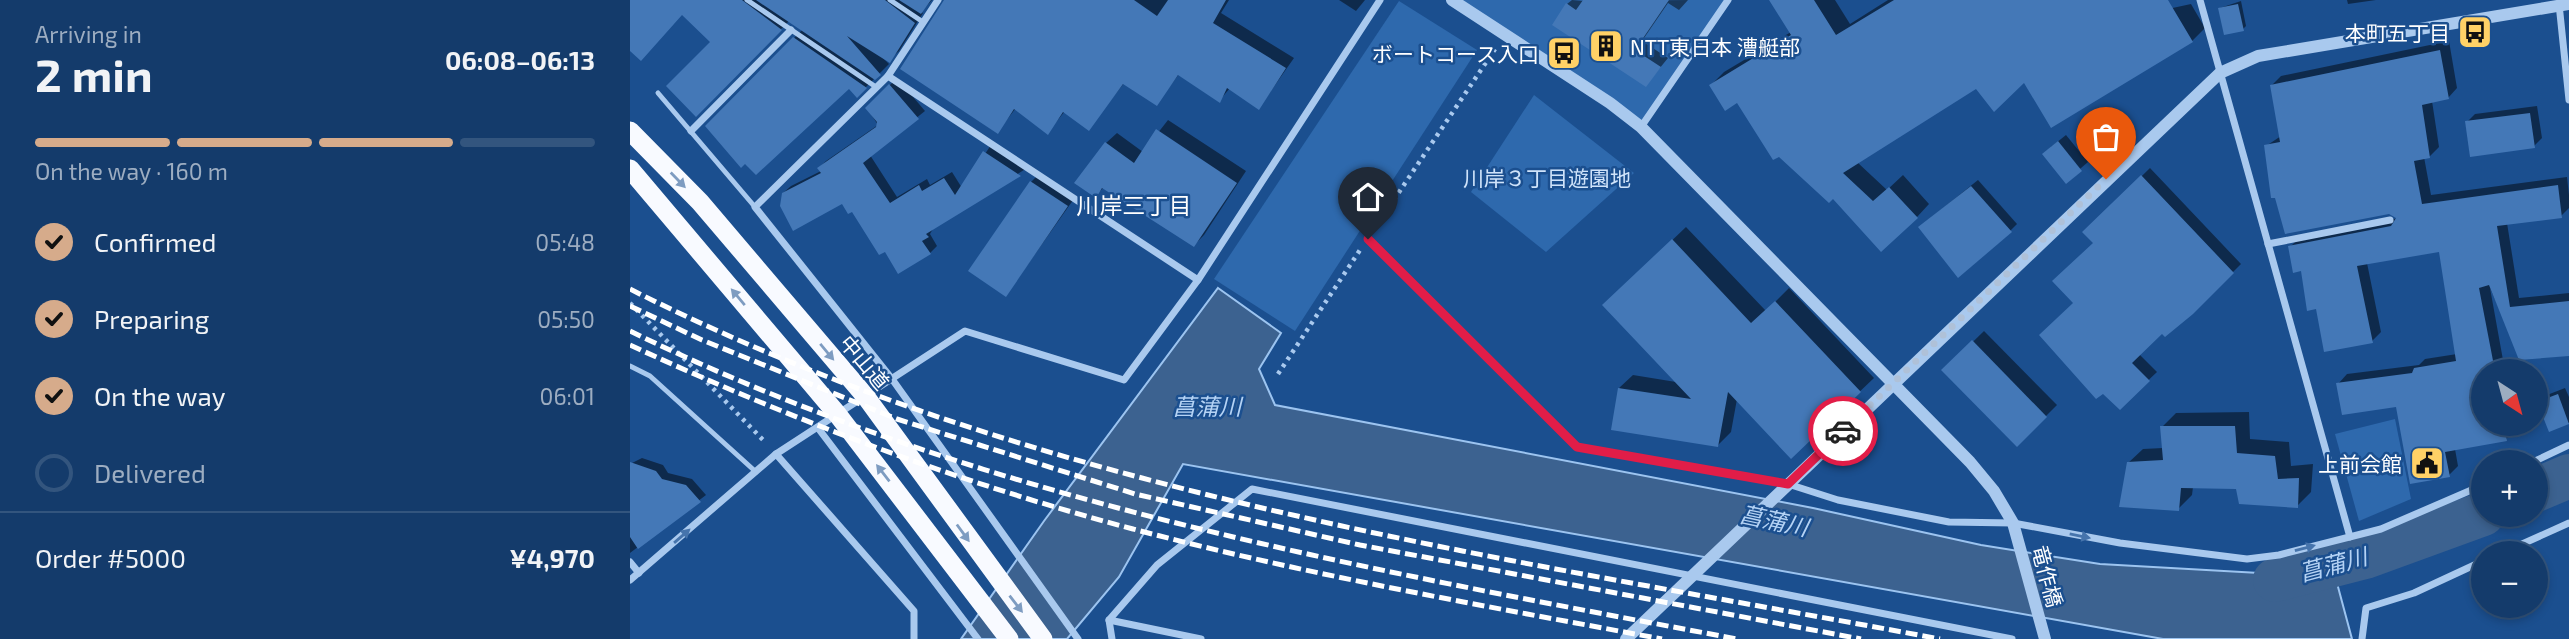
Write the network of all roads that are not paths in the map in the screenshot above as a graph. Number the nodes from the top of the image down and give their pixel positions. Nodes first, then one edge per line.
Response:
1 (747, 0) edge
2 (890, 0) edge
3 (938, 0) edge
4 (1380, 0) edge
5 (1452, 0) edge
6 (1728, 0) edge
7 (2200, 0) edge
8 (2562, 4) edge
9 (923, 22) junction
10 (792, 30) junction
11 (2220, 73) junction
12 (888, 76) junction
13 (876, 87) junction
14 (658, 93) dead end
15 (2569, 100) edge
16 (1641, 127) junction
17 (630, 131) edge
18 (691, 131) junction
19 (630, 169) edge
20 (755, 207) junction
21 (2390, 220) dead end
22 (1368, 239) road end
23 (2268, 244) junction
24 (1198, 281) junction
25 (630, 366) edge
26 (892, 379) junction
27 (1893, 382) junction
28 (866, 397) junction
29 (838, 415) junction
30 (818, 428) junction
31 (2569, 445) edge
32 (776, 454) junction
33 (2548, 455) edge
34 (756, 472) junction
35 (1787, 485) junction
36 (2471, 491) edge
37 (2013, 523) junction
38 (2569, 523) edge
39 (2350, 537) junction
40 (2529, 541) edge
41 (630, 562) edge
42 (2471, 567) edge
43 (639, 573) junction
44 (1695, 574) junction
45 (630, 580) edge
46 (1109, 620) junction
47 (914, 639) edge
48 (978, 639) edge
49 (1009, 639) edge
50 (1043, 639) edge
51 (1078, 639) edge
52 (1112, 639) edge
53 (1201, 639) edge
54 (1626, 639) edge
55 (2012, 639) edge
56 (2045, 639) edge
57 (2362, 639) edge

1 - 10 lane
2 - 9 lane
3 - 9 street
4 - 24 street
5 - 16 street, 竜作橋
6 - 16 street
7 - 11 street
8 - 11 street
8 - 15 street
9 - 12 street
10 - 13 lane
10 - 18 street
11 - 23 street
11 - 27 street
12 - 13 street
12 - 24 street
13 - 20 street
14 - 18 lane
16 - 27 street, 竜作橋
17 -> 28 highway, 中山道
18 - 20 lane
29 -> 19 highway
20 - 26 street
21 - 23 street
22 - 35 street
23 - 39 street
24 - 26 street
25 - 34 lane
26 - 28 street
26 - 51 street
27 - 35 street
27 - 37 street, 竜作橋
28 - 29 street
28 -> 50 highway, 中山道
29 - 30 street
49 -> 29 highway
30 - 32 street
30 - 48 street
31 - 33 street
32 - 34 street
32 - 47 street
43 -> 34 street
35 - 37 street
35 - 44 street
36 - 39 street
37 -> 39 street
37 - 56 street, 竜作橋
38 - 40 street
41 - 43 street
42 - 57 street
43 - 45 street
44 - 46 street
44 - 54 street
44 - 55 street
46 - 52 street
46 - 53 street

